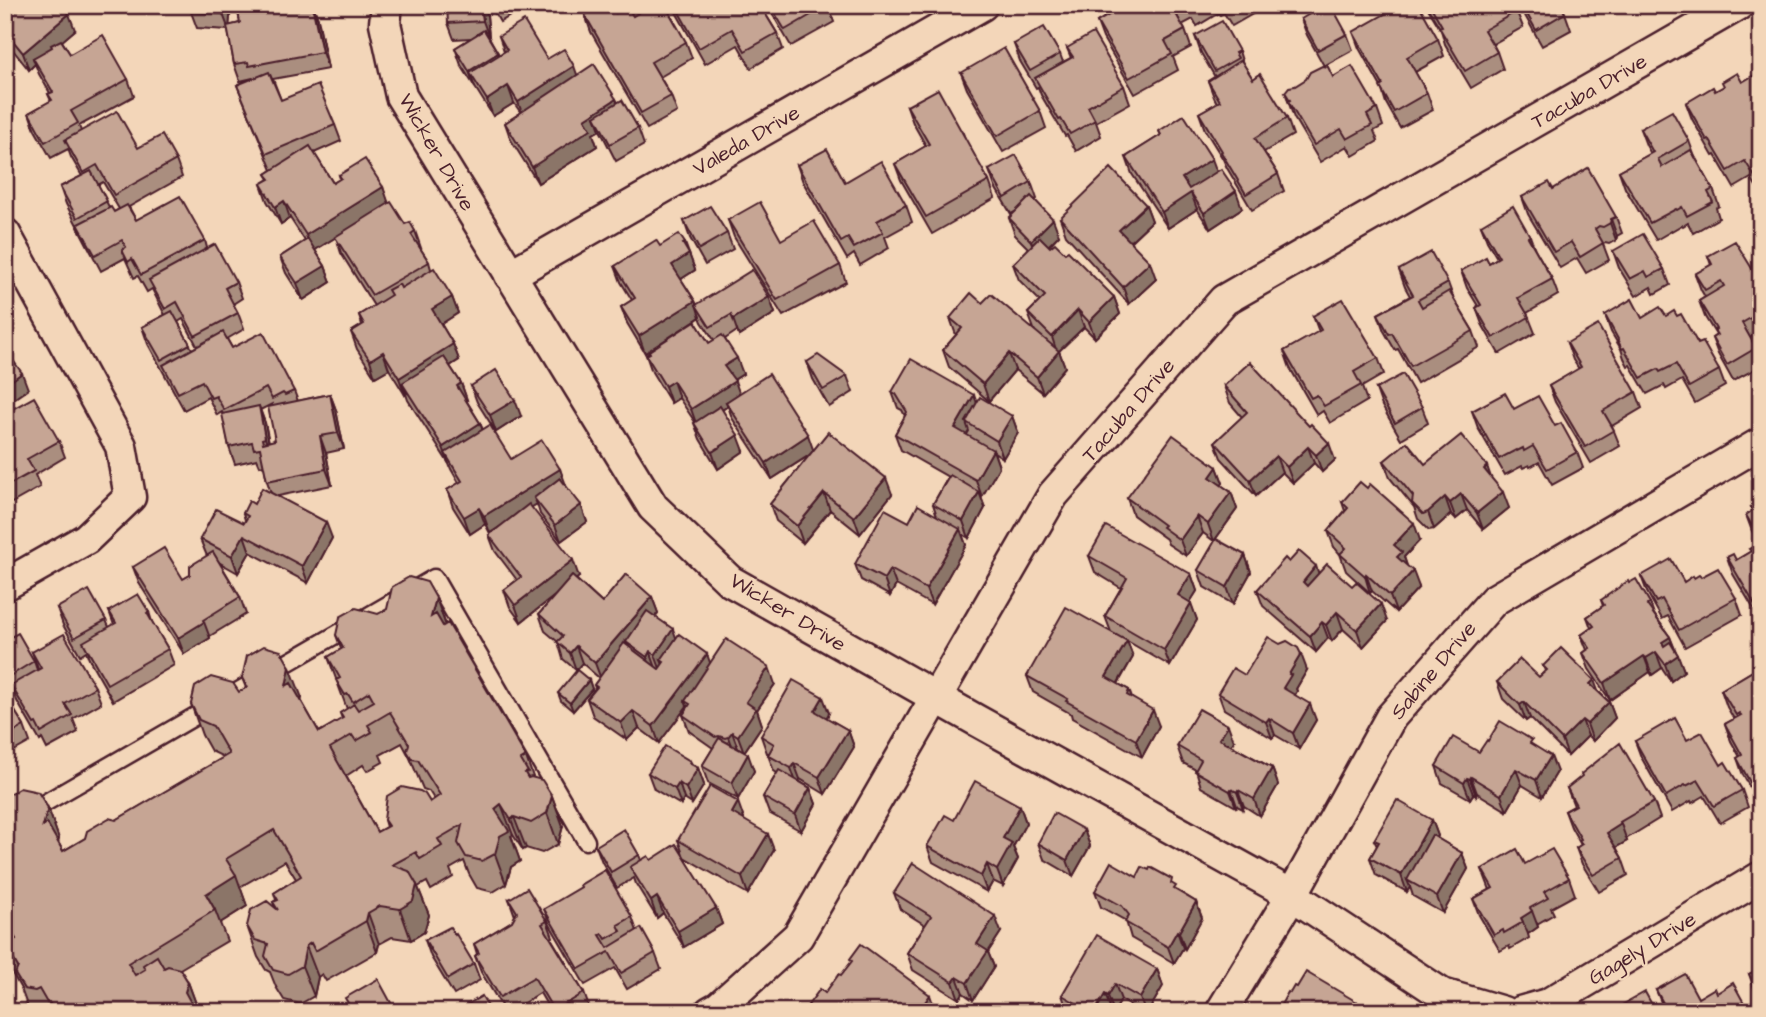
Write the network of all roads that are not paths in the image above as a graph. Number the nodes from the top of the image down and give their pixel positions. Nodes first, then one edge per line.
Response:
1 (387, 5) edge
2 (982, 5) edge
3 (1738, 5) edge
4 (5, 234) edge
5 (510, 275) junction
6 (1761, 443) edge
7 (5, 585) edge
8 (937, 697) junction
9 (5, 826) edge
10 (586, 841) dead end
11 (1761, 877) edge
12 (1292, 895) junction
13 (710, 1012) edge
14 (1221, 1012) edge
15 (1503, 1012) edge
16 (1520, 1012) edge

1 - 5 street, Wicker Drive
2 - 5 street, Valeda Drive
3 - 8 street, Tacuba Drive
4 - 7 street
5 - 8 street, Wicker Drive
6 - 12 street, Sabine Drive
8 - 12 street, Wicker Drive
8 - 13 street, Tacuba Drive
9 - 10 lane
11 - 16 street, Gagely Drive
12 - 14 street, Sabine Drive
12 - 15 street

